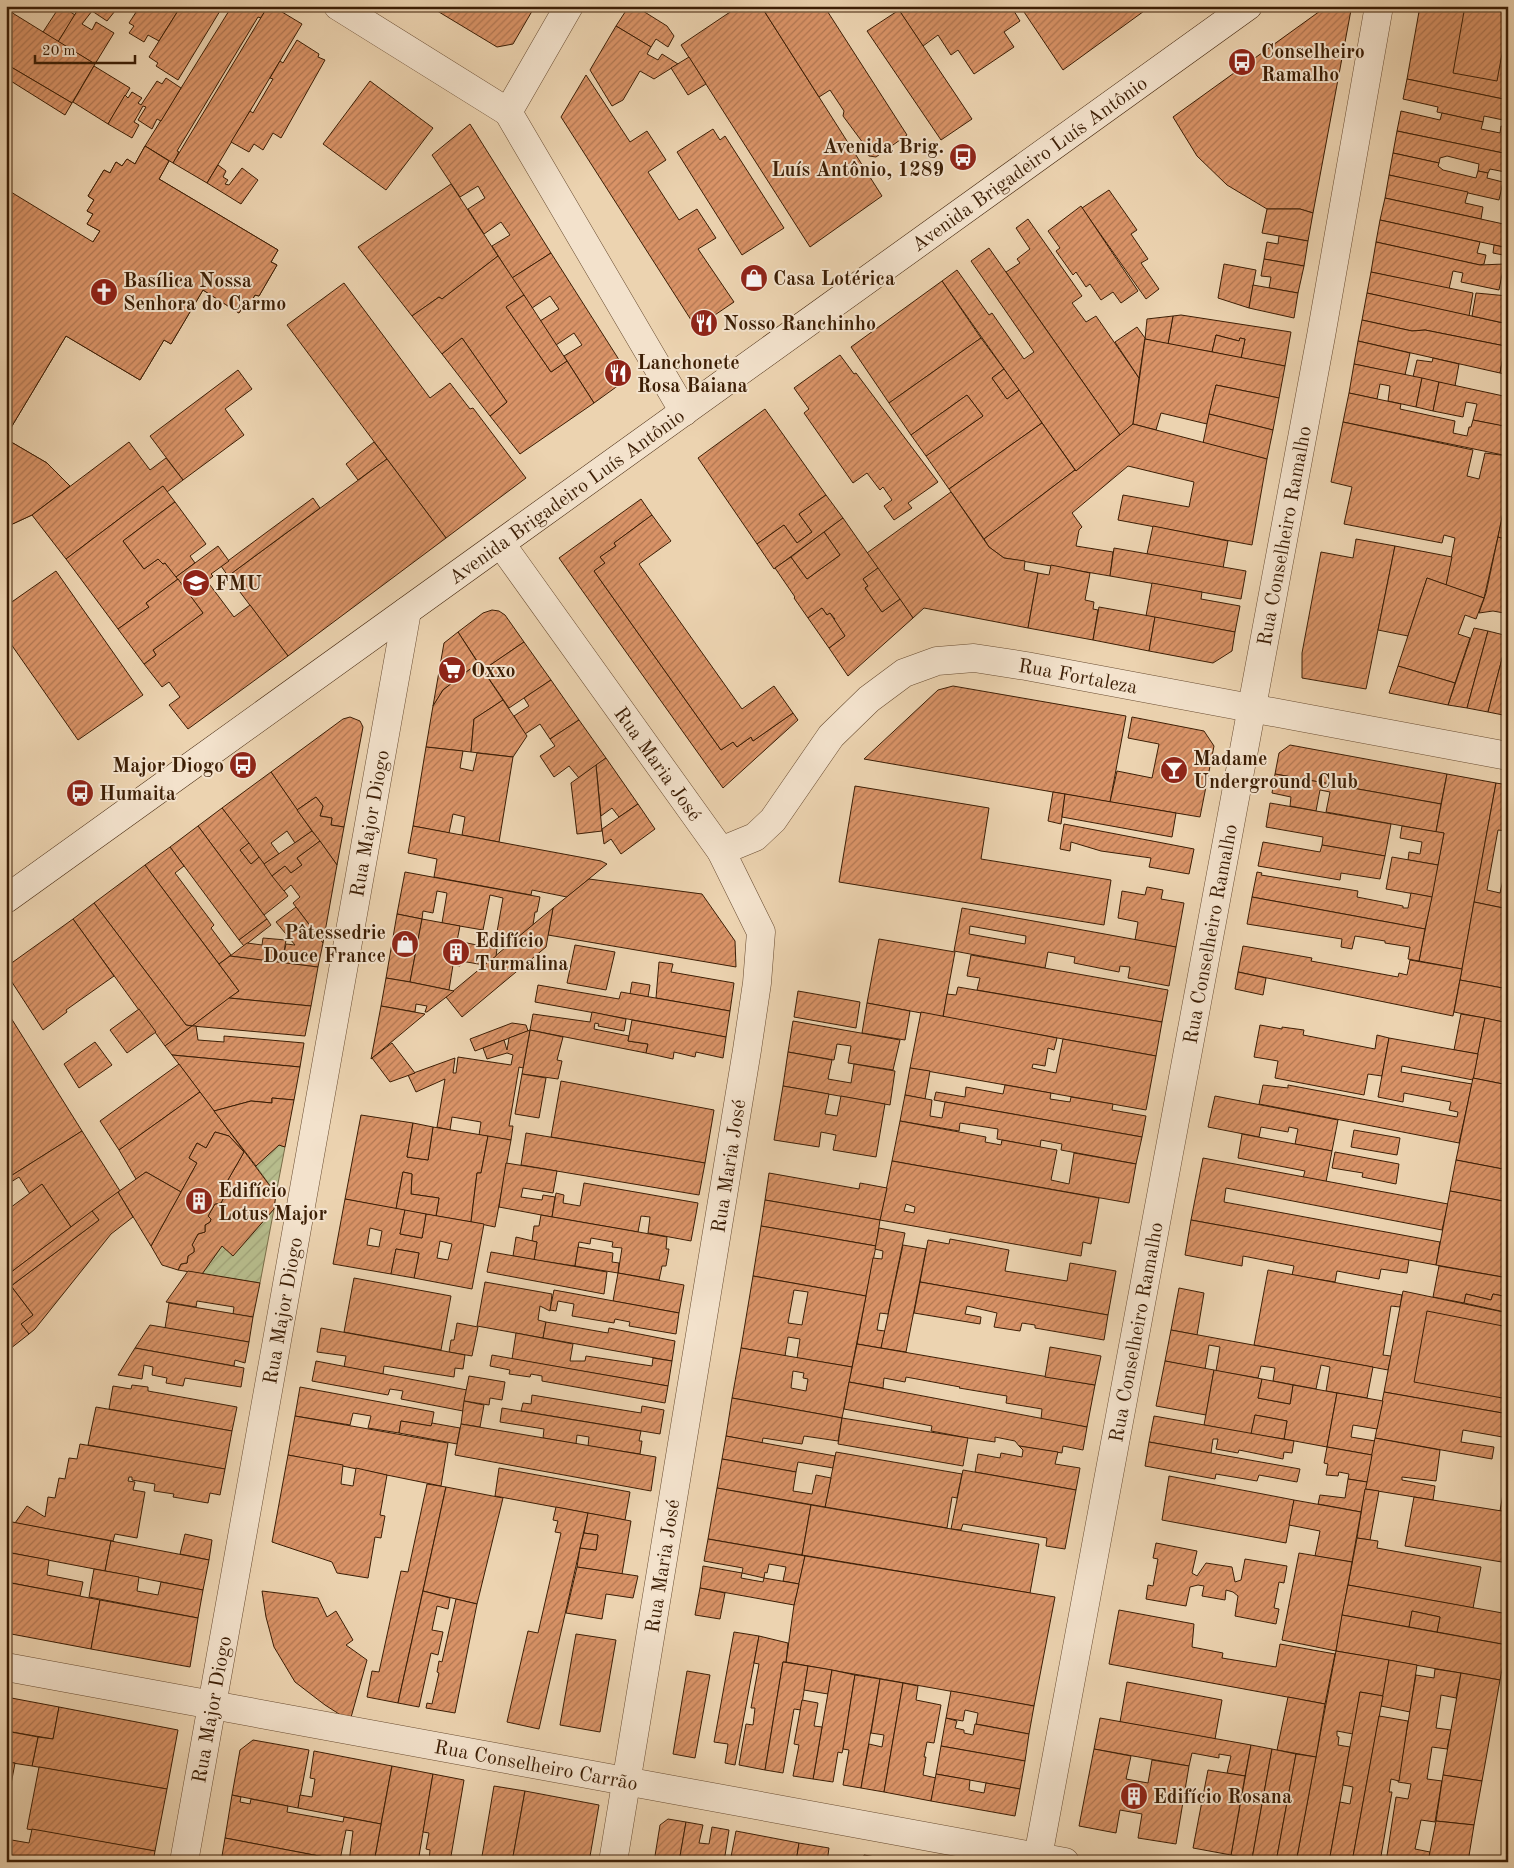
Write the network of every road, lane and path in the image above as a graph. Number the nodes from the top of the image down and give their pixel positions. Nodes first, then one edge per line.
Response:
1 (338, 6) edge
2 (569, 6) edge
3 (1248, 6) edge
4 (1380, 6) edge
5 (508, 112) junction
6 (684, 412) junction
7 (501, 544) junction
8 (407, 611) junction
9 (1251, 708) junction
10 (1508, 756) edge
11 (721, 851) junction
12 (6, 899) edge
13 (6, 1667) edge
14 (213, 1705) junction
15 (626, 1781) junction
16 (1037, 1859) edge
17 (184, 1862) edge
18 (613, 1862) edge
19 (1065, 1862) edge

1 - 5 street
2 - 5 street
3 - 6 street, Avenida Brigadeiro Luís Antônio
4 - 9 street, Rua Conselheiro Ramalho
5 - 6 street
6 - 7 street, Avenida Brigadeiro Luís Antônio
7 - 8 street, Avenida Brigadeiro Luís Antônio
7 - 11 street, Rua Maria José
8 - 12 street, Avenida Brigadeiro Luís Antônio
8 - 14 street, Rua Major Diogo
9 - 10 street, Rua Fortaleza
9 - 11 street, Rua Fortaleza
9 - 16 street, Rua Conselheiro Ramalho
11 - 15 street, Rua Maria José
13 - 14 street, Rua Conselheiro Carrão
14 - 15 street, Rua Conselheiro Carrão
14 - 17 street, Rua Major Diogo
15 - 16 street, Rua Conselheiro Carrão
15 - 18 street, Rua Maria José
16 - 19 street, Rua Conselheiro Carrão

